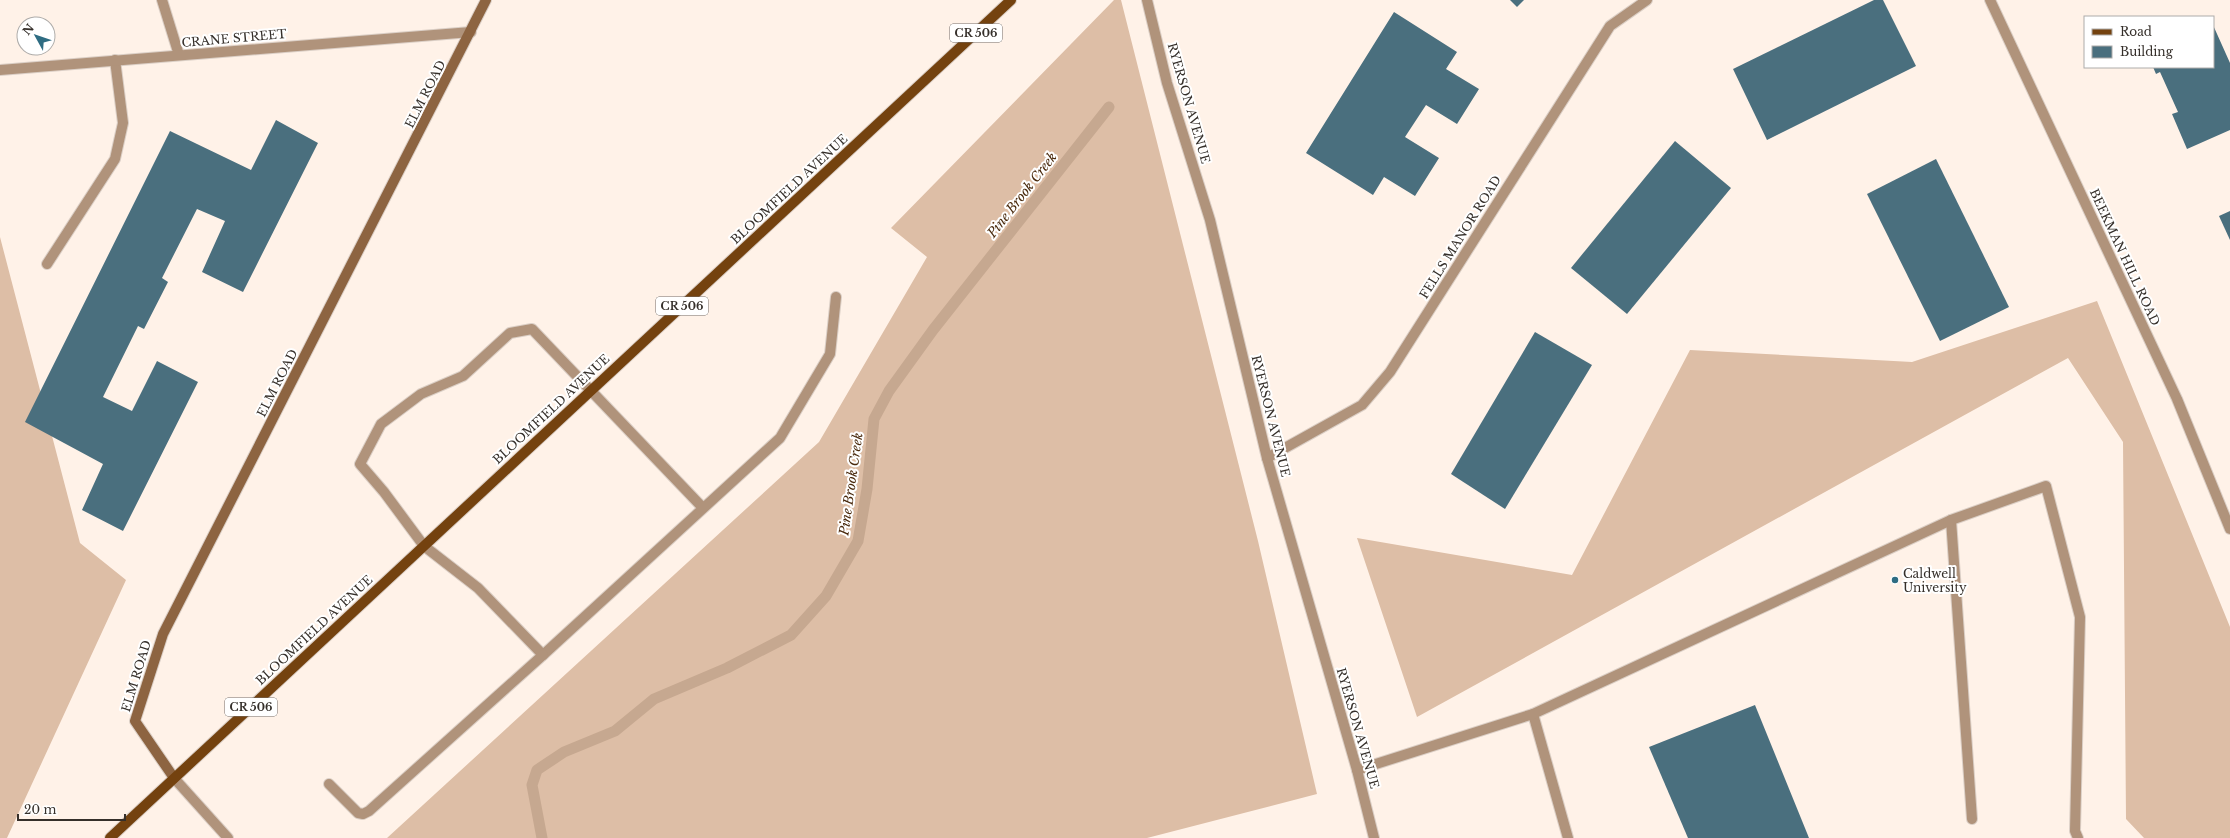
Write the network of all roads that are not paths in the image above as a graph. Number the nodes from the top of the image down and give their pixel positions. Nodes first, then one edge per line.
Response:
1 (162, 0) edge
2 (486, 0) edge
3 (1011, 0) edge
4 (1147, 0) edge
5 (1647, 0) edge
6 (1990, 0) edge
7 (471, 32) junction
8 (179, 55) junction
9 (115, 60) junction
10 (0, 70) edge
11 (47, 264) dead end
12 (836, 297) dead end
13 (590, 391) junction
14 (1267, 458) junction
15 (703, 508) junction
16 (1951, 520) junction
17 (2230, 528) edge
18 (424, 546) junction
19 (544, 655) junction
20 (1533, 714) junction
21 (1357, 770) junction
22 (174, 778) junction
23 (329, 784) dead end
24 (1972, 819) dead end
25 (2077, 834) edge
26 (110, 838) edge
27 (228, 838) edge
28 (1374, 838) edge
29 (1568, 838) edge

1 - 8 street
2 - 7 street, ELM ROAD
3 - 13 main road, BLOOMFIELD AVENUE / CR 506
4 - 14 street, RYERSON AVENUE
5 - 14 street, FELLS MANOR ROAD
6 - 17 street, BEEKMAN HILL ROAD
7 - 8 street, CRANE STREET
7 - 22 street, ELM ROAD
8 - 9 street, CRANE STREET
9 - 10 street, CRANE STREET
9 - 11 street
12 - 15 street
13 - 15 street
13 - 18 main road, BLOOMFIELD AVENUE / CR 506
13 - 18 street
14 - 21 street, RYERSON AVENUE
15 - 19 street
16 - 20 street
16 - 24 street
16 - 25 street
18 - 19 street
18 - 22 main road, BLOOMFIELD AVENUE / CR 506
19 - 23 street
20 - 21 street
20 - 29 street
21 - 28 street, RYERSON AVENUE
22 - 26 main road, BLOOMFIELD AVENUE / CR 506
22 - 27 street

